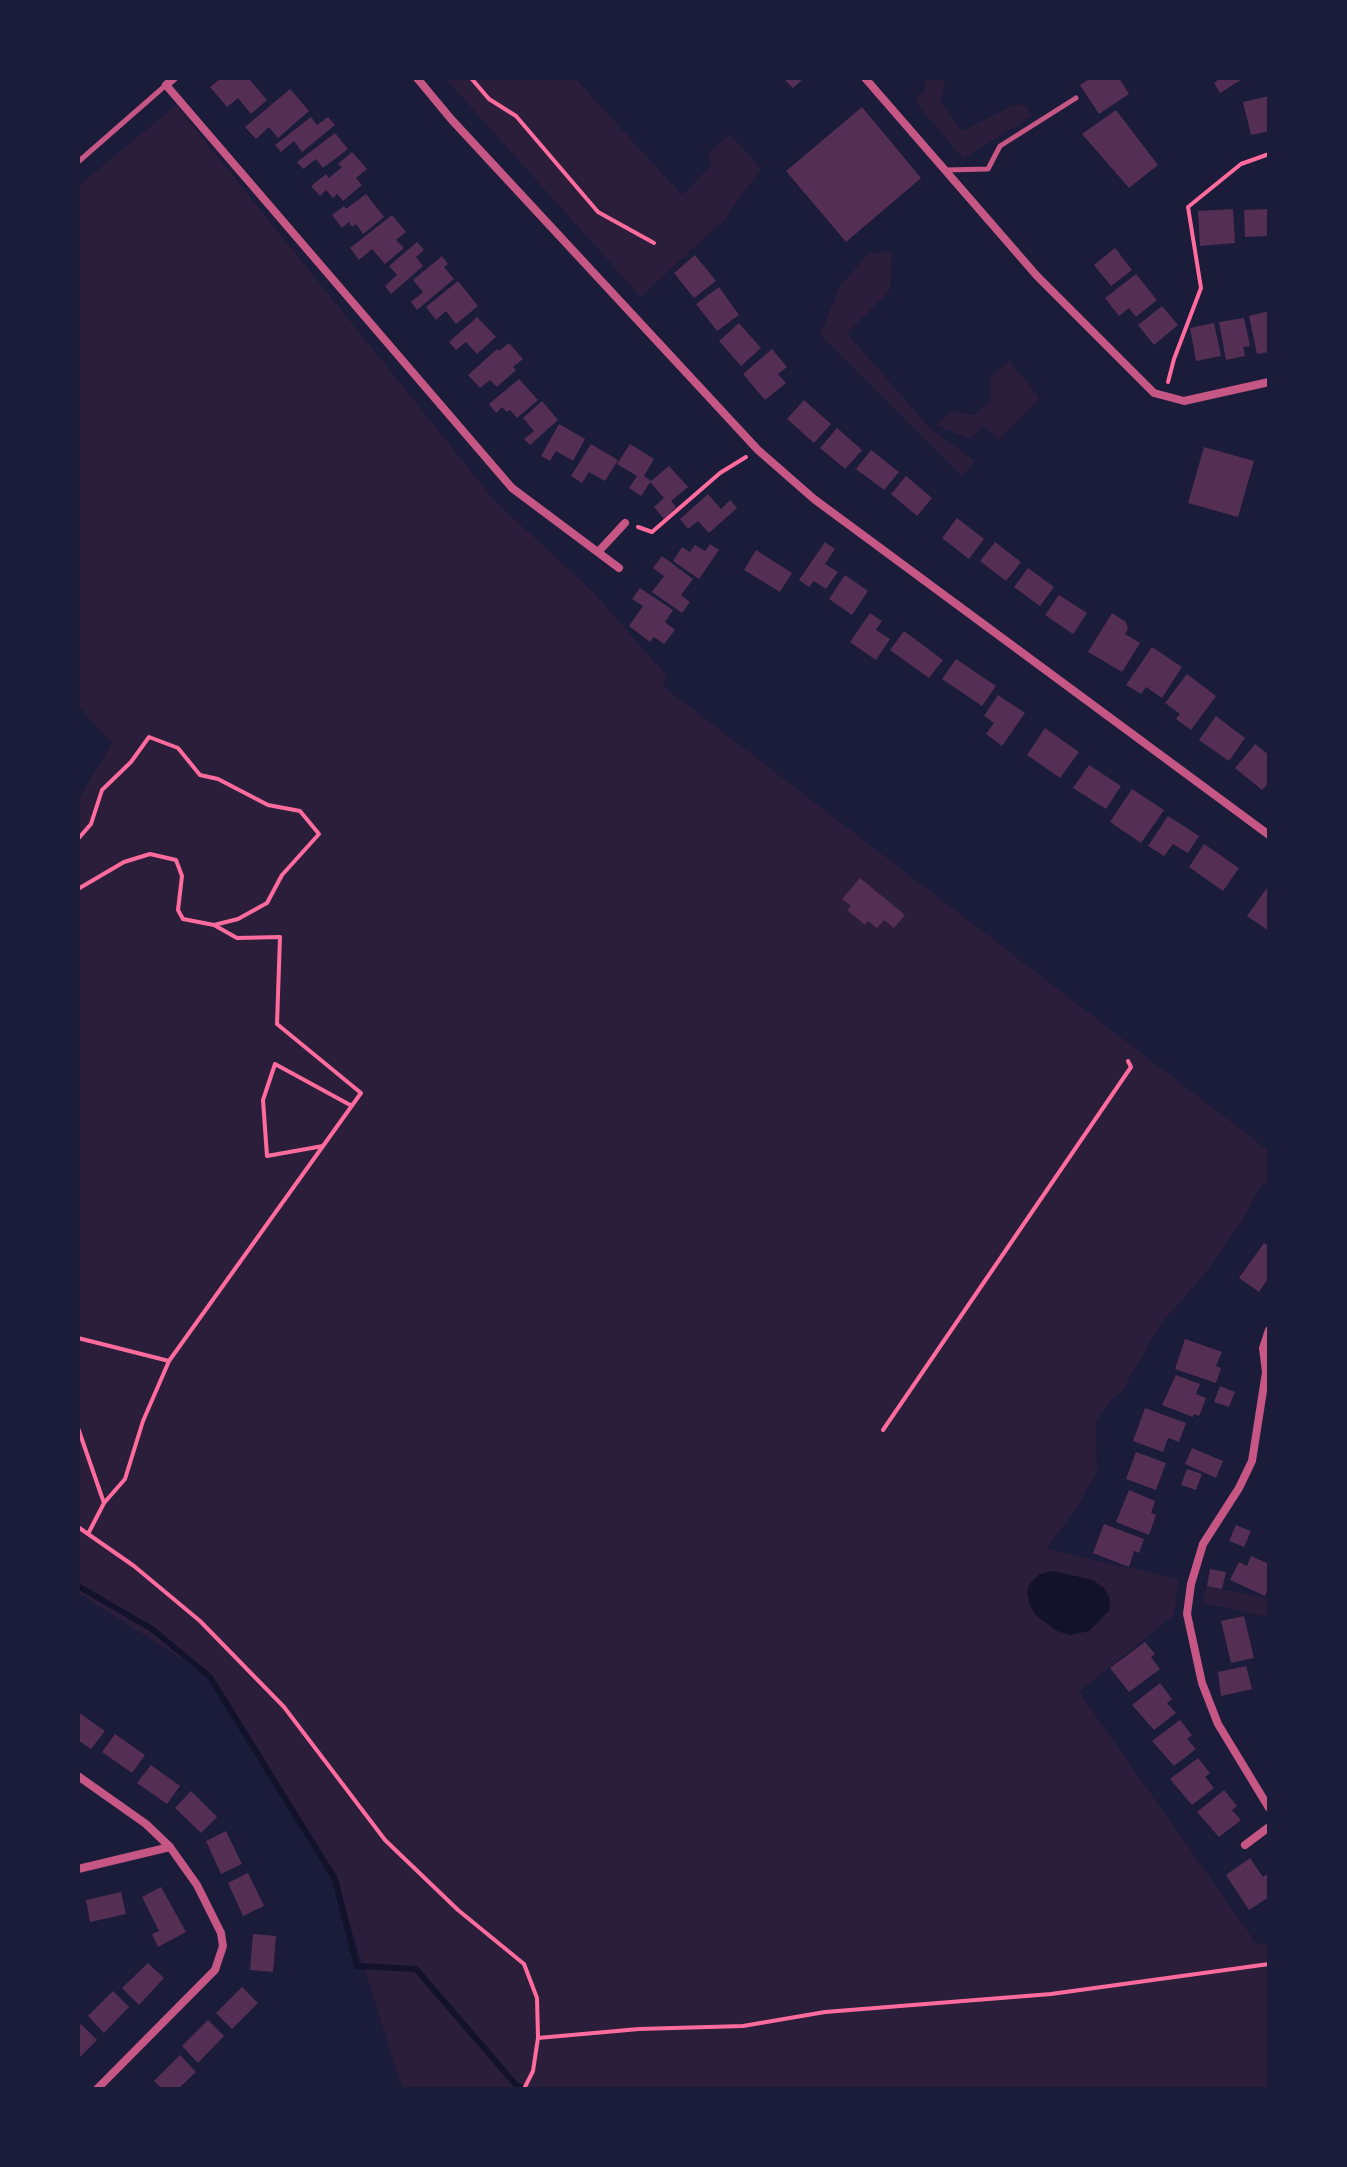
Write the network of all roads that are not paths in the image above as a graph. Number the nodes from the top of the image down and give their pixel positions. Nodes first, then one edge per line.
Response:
1 (174, 78) edge
2 (417, 78) edge
3 (865, 78) edge
4 (166, 85) junction
5 (1076, 98) dead end
6 (78, 162) edge
7 (945, 170) junction
8 (1269, 382) edge
9 (625, 523) road end
10 (599, 551) junction
11 (619, 568) dead end
12 (1269, 835) edge
13 (1269, 1330) edge
14 (1267, 1370) edge
15 (78, 1776) edge
16 (1269, 1808) edge
17 (1269, 1827) edge
18 (1245, 1845) dead end
19 (170, 1847) junction
20 (78, 1869) edge
21 (97, 2089) edge

1 - 4 street
2 - 12 street
3 - 7 street
4 - 6 lane
4 - 10 street
5 - 7 lane
7 - 8 street
9 - 10 street
10 - 11 street
13 - 14 street
14 - 16 street
15 - 19 street
17 - 18 street
19 - 20 street
19 - 21 street

